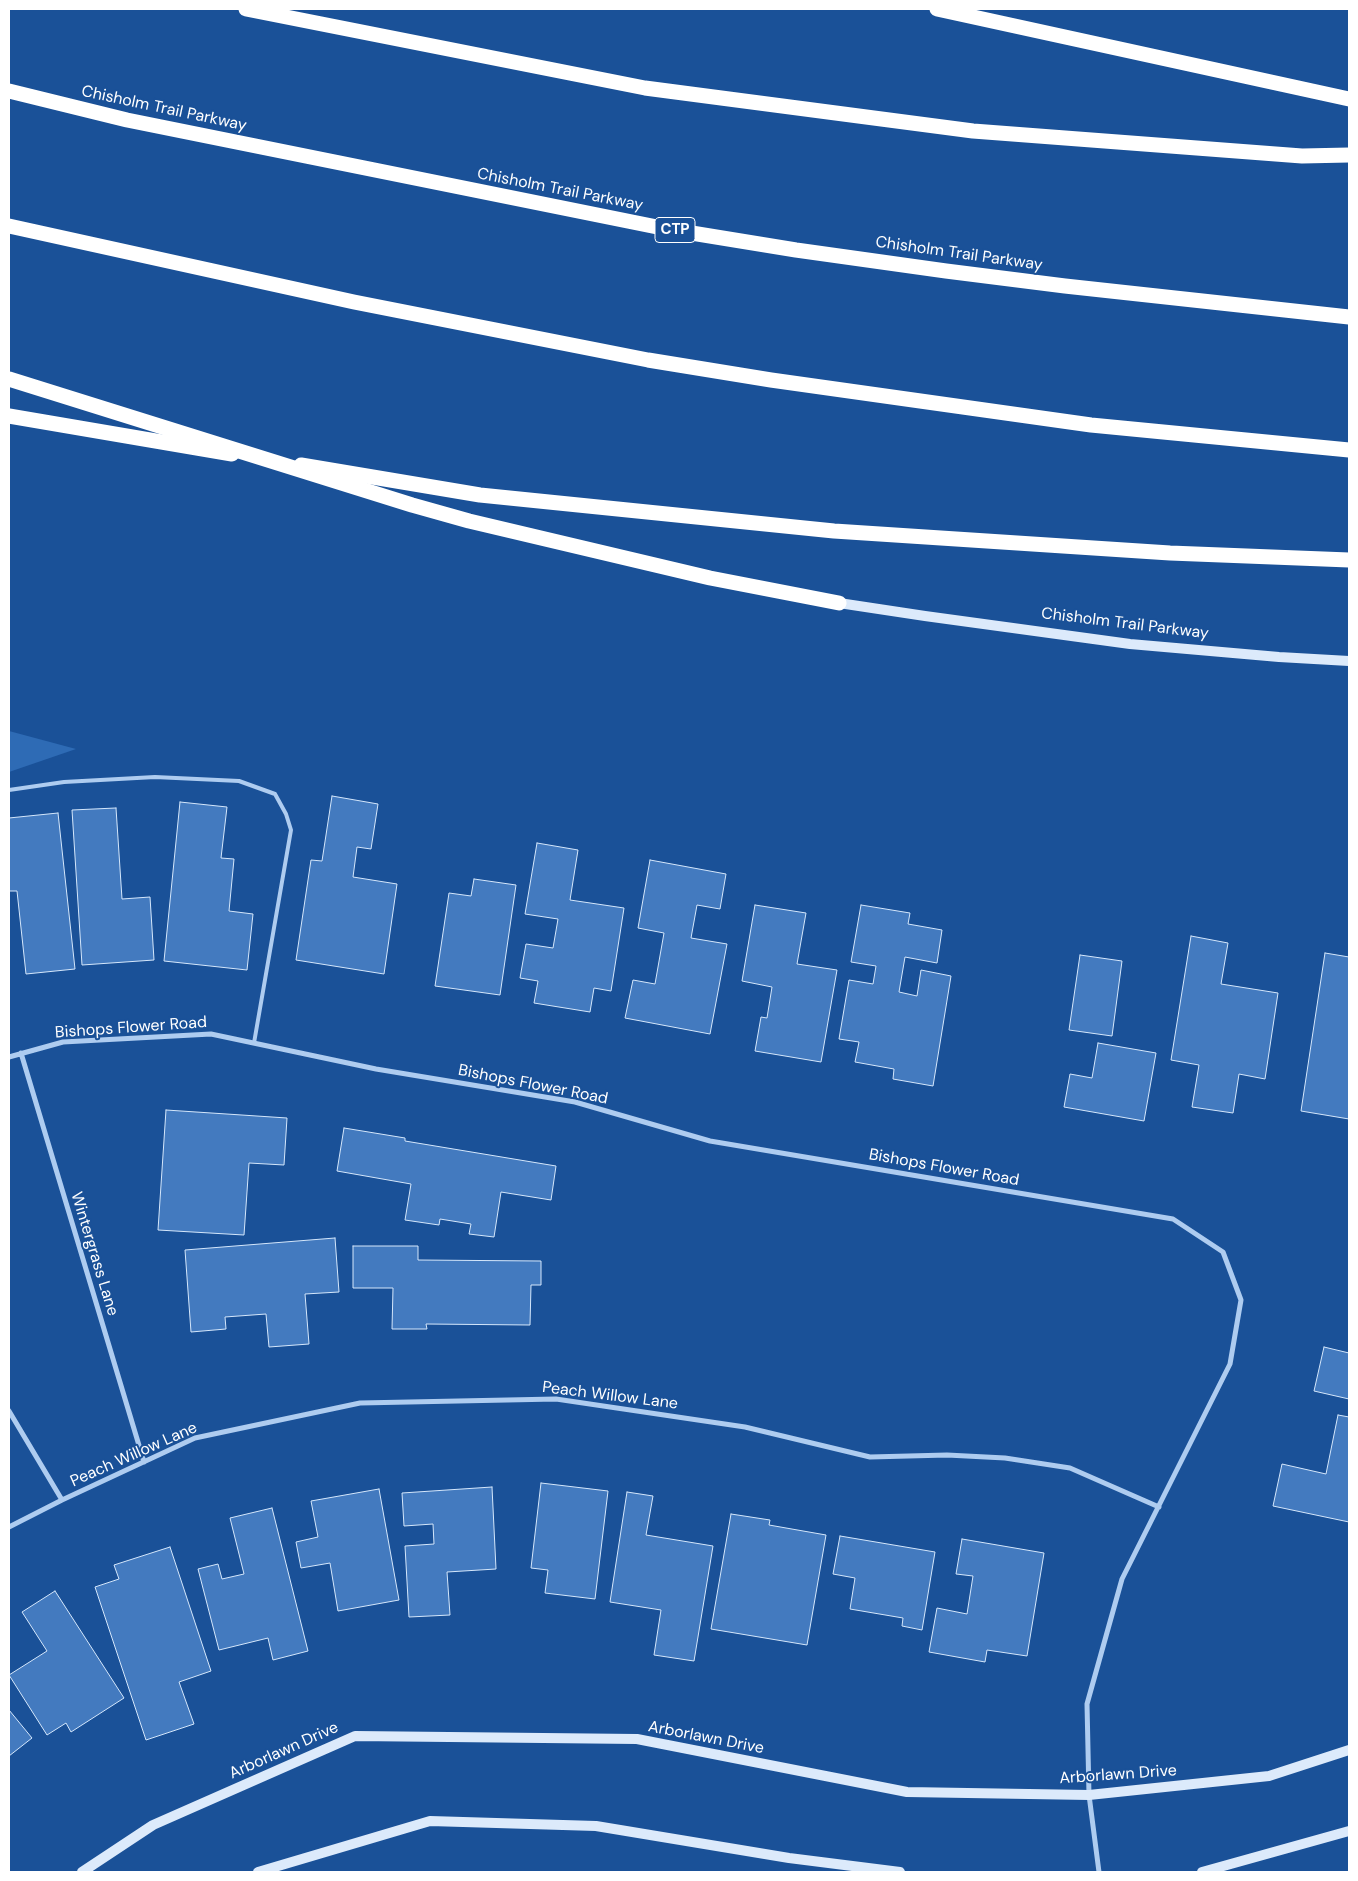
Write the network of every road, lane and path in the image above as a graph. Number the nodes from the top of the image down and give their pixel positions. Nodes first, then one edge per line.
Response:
1 (246, 9) edge
2 (937, 9) edge
3 (9, 91) edge
4 (1349, 99) edge
5 (1349, 156) edge
6 (9, 226) edge
7 (1349, 317) edge
8 (9, 379) edge
9 (9, 416) edge
10 (1349, 450) edge
11 (1349, 560) edge
12 (839, 603) joint
13 (1349, 661) edge
14 (9, 790) edge
15 (254, 1043) junction
16 (21, 1053) junction
17 (9, 1056) edge
18 (9, 1411) edge
19 (144, 1462) junction
20 (62, 1500) junction
21 (1159, 1507) junction
22 (9, 1528) edge
23 (1349, 1750) edge
24 (1089, 1795) junction
25 (1349, 1831) edge
26 (82, 1872) edge
27 (258, 1872) edge
28 (900, 1872) edge
29 (1099, 1872) edge
30 (1202, 1872) edge

1 - 5 highway
2 - 4 highway
3 - 7 highway, Chisholm Trail Parkway / CTP
6 - 10 highway
8 - 12 highway, bridge
9 - 11 highway
12 - 13 main road, Chisholm Trail Parkway
14 - 15 lane
15 - 16 street, Bishops Flower Road
15 - 21 street, Bishops Flower Road
16 - 17 street, Bishops Flower Road
16 - 19 street, Wintergrass Lane
18 - 20 street
19 - 20 street, Peach Willow Lane
19 - 21 street, Peach Willow Lane
20 - 22 street, Peach Willow Lane
21 - 24 street, Bishops Flower Road
23 - 24 main road, Arborlawn Drive
24 - 26 main road, Arborlawn Drive
24 - 29 street, Bishops Flower Road
25 - 30 main road
27 - 28 main road

